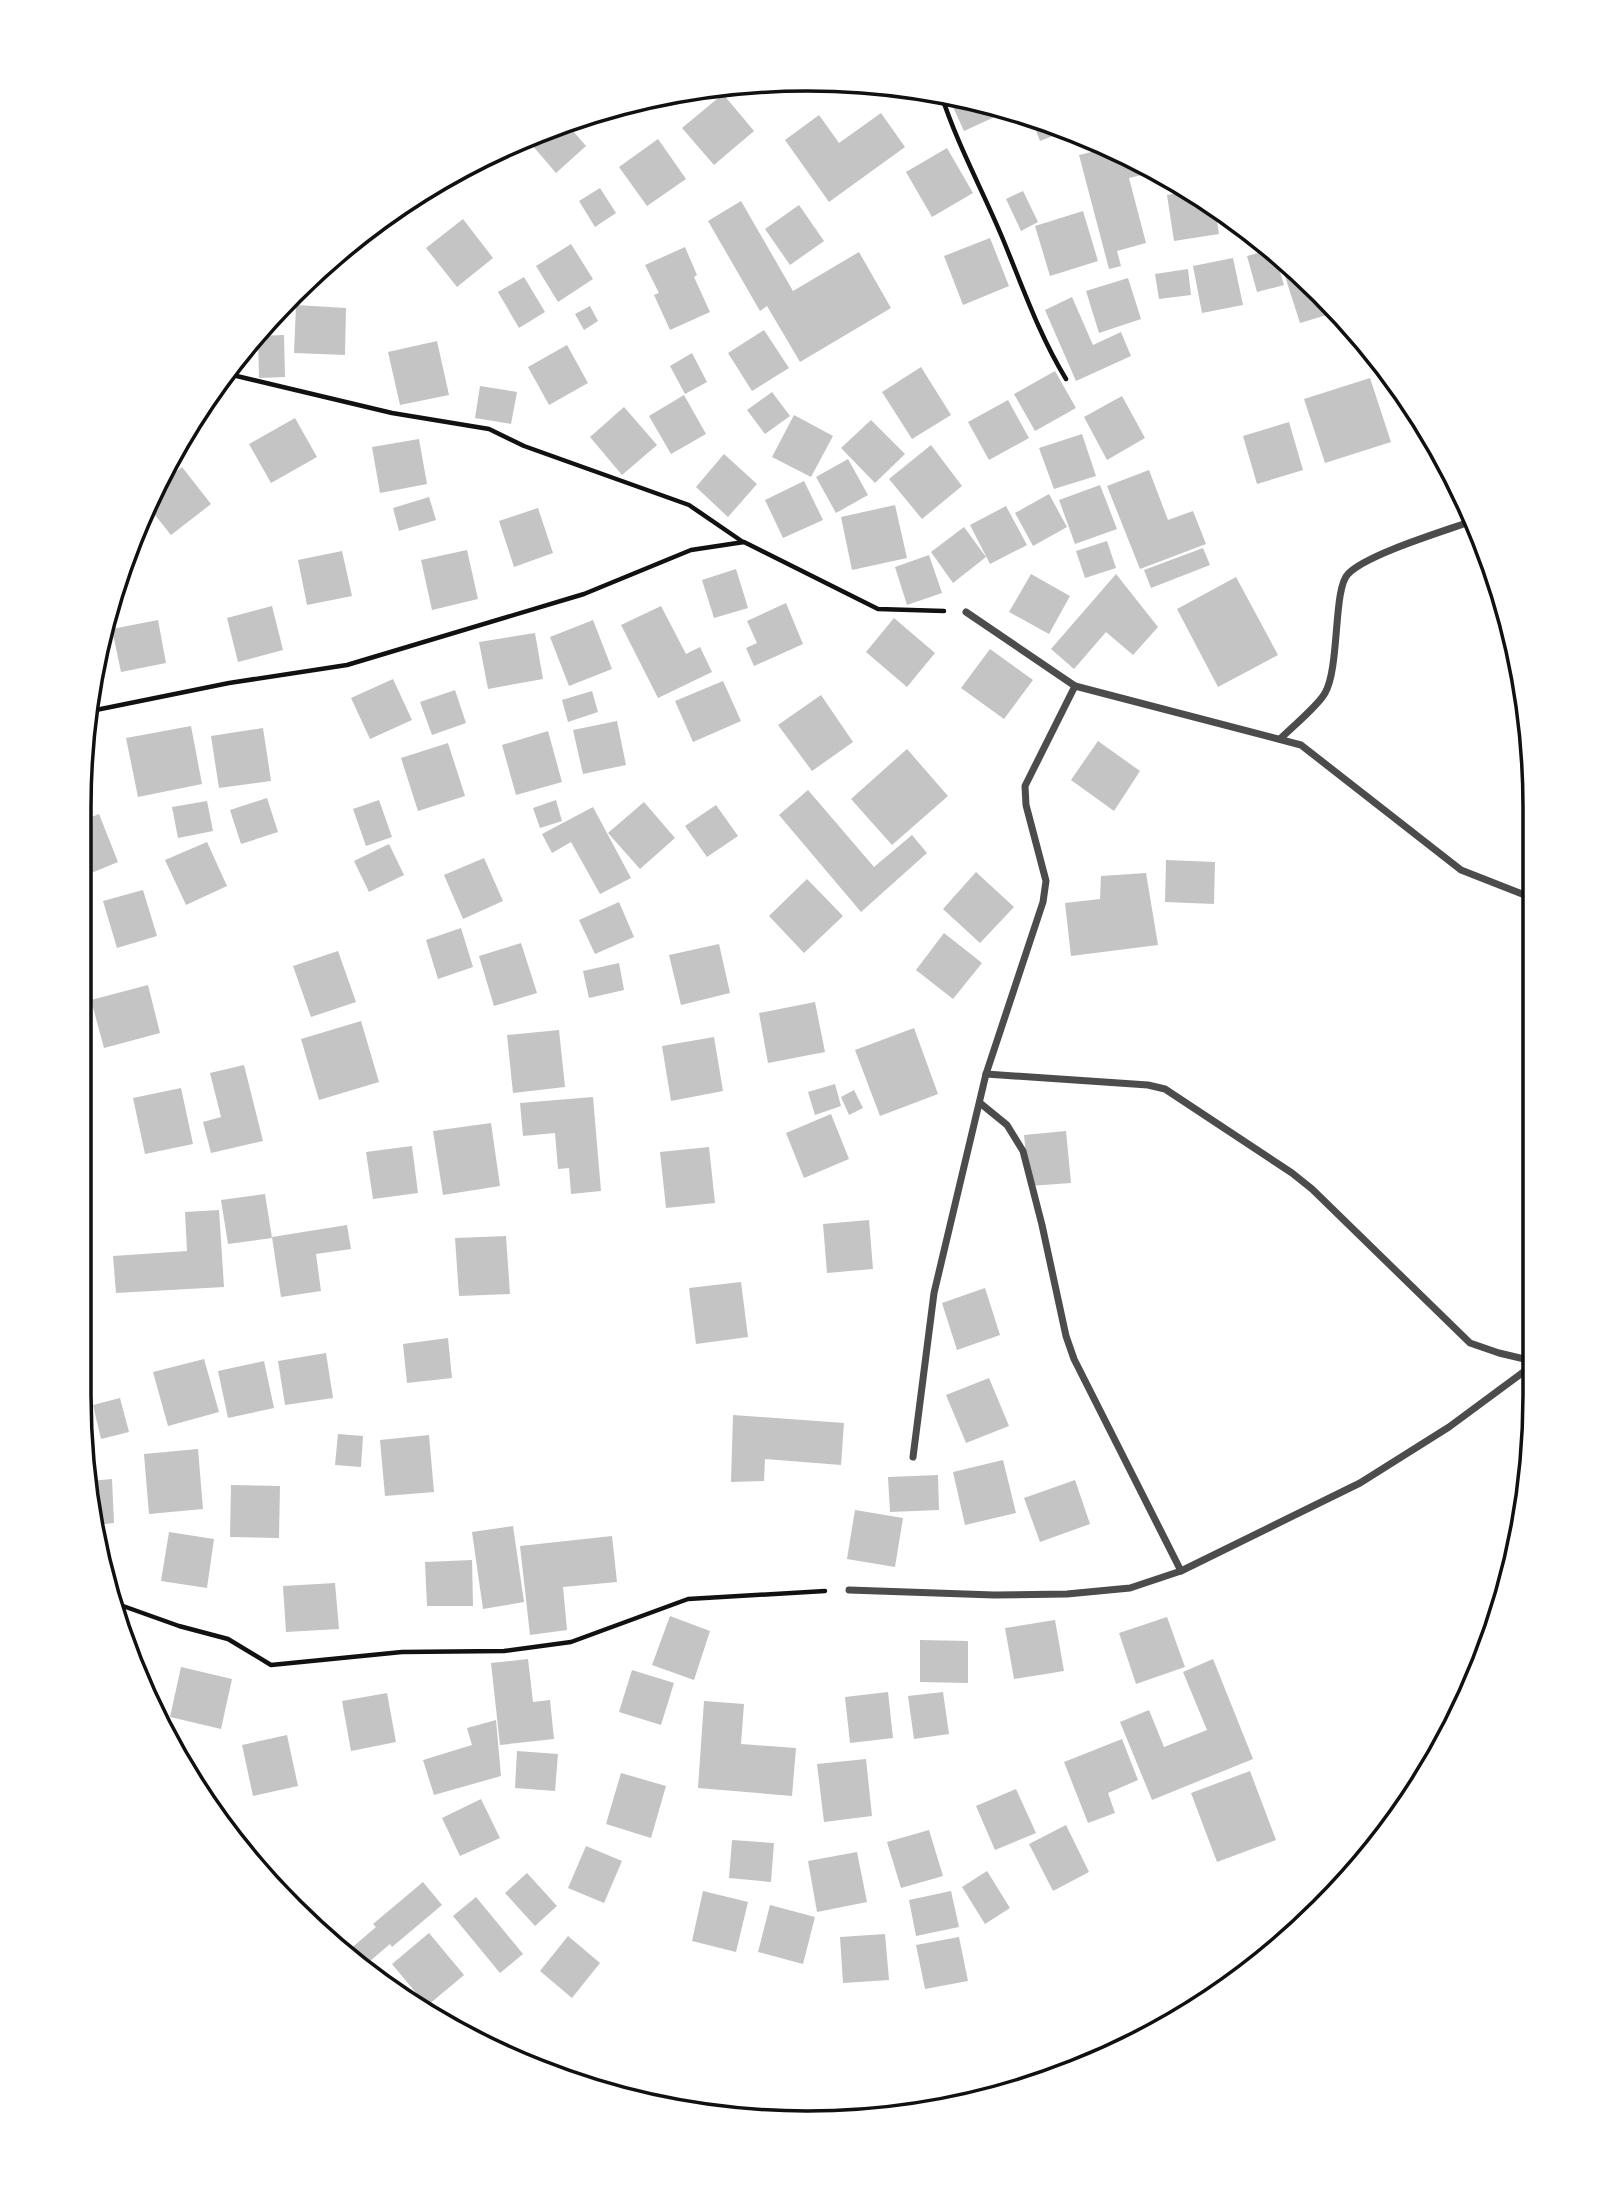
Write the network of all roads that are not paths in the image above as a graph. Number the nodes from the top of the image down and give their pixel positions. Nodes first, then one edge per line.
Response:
1 (1464, 524) edge
2 (967, 612) road end
3 (1075, 686) junction
4 (1280, 739) junction
5 (1523, 894) edge
6 (986, 1074) junction
7 (980, 1103) junction
8 (1523, 1360) edge
9 (1523, 1371) edge
10 (913, 1457) dead end
11 (1181, 1571) junction
12 (849, 1590) road end

1 - 4 street
2 - 3 street
3 - 4 street
3 - 6 street
4 - 5 street
6 - 7 street
6 - 8 street
7 - 10 street
7 - 11 street
9 - 11 street
11 - 12 street

